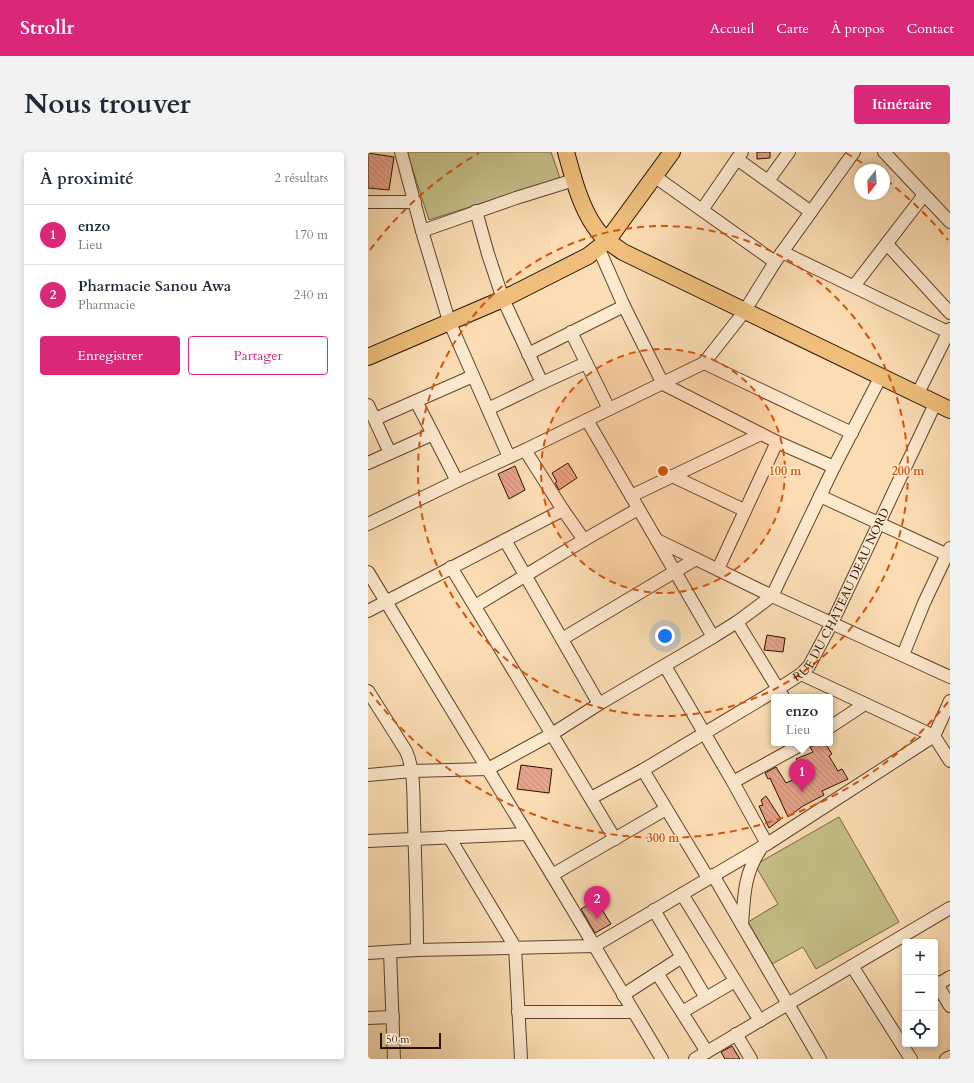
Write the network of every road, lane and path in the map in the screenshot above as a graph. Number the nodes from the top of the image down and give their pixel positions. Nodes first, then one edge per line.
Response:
1 (401, 152) edge
2 (672, 152) edge
3 (789, 152) edge
4 (854, 152) edge
5 (884, 152) edge
6 (567, 153) edge
7 (739, 155) edge
8 (654, 176) junction
9 (574, 180) junction
10 (768, 181) junction
11 (924, 195) junction
12 (368, 202) edge
13 (415, 202) junction
14 (702, 210) junction
15 (476, 212) junction
16 (811, 212) junction
17 (950, 222) edge
18 (422, 231) junction
19 (603, 244) junction
20 (887, 244) junction
21 (782, 252) junction
22 (774, 262) junction
23 (854, 286) junction
24 (503, 299) junction
25 (624, 306) junction
26 (744, 312) junction
27 (950, 313) edge
28 (449, 321) junction
29 (571, 332) junction
30 (949, 332) edge
31 (528, 354) junction
32 (368, 357) edge
33 (586, 363) junction
34 (704, 363) junction
35 (473, 376) junction
36 (880, 378) junction
37 (542, 383) junction
38 (663, 384) junction
39 (917, 395) junction
40 (416, 401) junction
41 (935, 404) junction
42 (368, 405) edge
43 (488, 409) junction
44 (609, 410) junction
45 (950, 410) edge
46 (374, 419) junction
47 (587, 420) junction
48 (852, 433) junction
49 (433, 434) junction
50 (761, 434) junction
51 (777, 442) junction
52 (525, 450) junction
53 (390, 453) junction
54 (510, 457) junction
55 (368, 463) edge
56 (834, 467) junction
57 (672, 476) junction
58 (457, 481) junction
59 (631, 496) junction
60 (820, 496) junction
61 (638, 509) junction
62 (563, 510) junction
63 (744, 510) junction
64 (368, 524) edge
65 (879, 524) junction
66 (505, 540) junction
67 (584, 540) junction
68 (657, 540) junction
69 (949, 553) edge
70 (696, 559) junction
71 (451, 567) junction
72 (718, 569) junction
73 (675, 571) junction
74 (368, 572) edge
75 (526, 576) junction
76 (772, 596) junction
77 (386, 602) junction
78 (475, 606) junction
79 (368, 611) edge
80 (737, 622) junction
81 (832, 623) junction
82 (713, 637) junction
83 (562, 638) junction
84 (903, 655) junction
85 (665, 666) junction
86 (801, 674) junction
87 (950, 677) edge
88 (368, 691) edge
89 (780, 693) edge
90 (771, 698) edge
91 (950, 701) edge
92 (599, 704) junction
93 (865, 704) junction
94 (374, 711) edge
95 (833, 725) edge
96 (703, 733) junction
97 (552, 734) junction
98 (934, 736) junction
99 (799, 746) edge
100 (950, 761) edge
101 (488, 769) junction
102 (643, 770) junction
103 (412, 772) junction
104 (368, 775) edge
105 (733, 782) junction
106 (591, 798) junction
107 (666, 809) junction
108 (526, 834) junction
109 (449, 837) junction
110 (414, 838) junction
111 (615, 839) junction
112 (368, 841) edge
113 (764, 845) junction
114 (552, 875) junction
115 (711, 877) junction
116 (682, 894) junction
117 (950, 908) edge
118 (654, 910) junction
119 (742, 925) junction
120 (909, 938) edge
121 (594, 946) junction
122 (515, 947) junction
123 (417, 950) junction
124 (390, 952) junction
125 (368, 954) edge
126 (682, 957) junction
127 (852, 966) junction
128 (657, 973) junction
129 (950, 977) edge
130 (735, 981) junction
131 (938, 982) edge
132 (938, 986) edge
133 (623, 994) junction
134 (706, 998) junction
135 (788, 1004) junction
136 (950, 1006) edge
137 (518, 1012) junction
138 (633, 1012) junction
139 (682, 1012) junction
140 (393, 1017) junction
141 (368, 1018) edge
142 (760, 1020) junction
143 (736, 1034) junction
144 (707, 1052) junction
145 (950, 1057) edge
146 (394, 1059) edge
147 (521, 1059) edge
148 (662, 1059) edge
149 (695, 1059) edge
150 (751, 1059) edge
151 (820, 1059) edge
152 (911, 1059) edge
153 (946, 1059) edge

1 - 13 street
2 - 8 main road
3 - 10 street
4 - 16 street
5 - 11 street
6 - 9 main road
7 - 10 street
7 - 14 street
8 - 14 street
8 - 19 main road
9 - 15 street
9 - 19 main road
10 - 16 street
11 - 17 street
11 - 20 street
12 - 13 street
13 - 18 street
14 - 22 street
15 - 18 street
15 - 24 street
16 - 21 street
18 - 28 street
19 - 24 main road
19 - 25 street
19 - 26 main road
20 - 23 street
20 - 27 street
21 - 22 street
21 - 23 street
22 - 26 street
23 - 30 street
24 - 28 main road
24 - 31 street
25 - 29 street
25 - 38 street
26 - 34 street
26 - 36 main road
28 - 32 main road
28 - 35 street
29 - 31 street
29 - 33 street
30 - 39 street
31 - 37 street
33 - 37 street
33 - 44 street
34 - 38 street
34 - 48 street
35 - 40 street
35 - 43 street
36 - 39 main road
36 - 48 street
37 - 43 street
38 - 44 street
38 - 50 street
39 - 41 main road
40 - 46 street
40 - 49 street
41 - 45 main road
41 - 65 street, RUE DU CHÂTEAU DEAU NORD
42 - 46 street
43 - 54 street
44 - 47 street
46 - 53 street
47 - 52 street
47 - 59 street
48 - 56 street
49 - 53 street
49 - 58 street
50 - 51 street
50 - 57 street
51 - 56 street
51 - 63 street
52 - 54 street
52 - 62 street
53 - 55 street
54 - 58 street
56 - 60 street
57 - 59 street
57 - 63 street
58 - 64 street
59 - 61 street
60 - 65 street
60 - 76 street
61 - 67 street
61 - 68 street
62 - 66 street
62 - 67 street
63 - 72 street
65 - 69 street
65 - 81 street, RUE DU CHÂTEAU DEAU NORD
66 - 71 street
66 - 75 street
67 - 75 street
68 - 70 street
68 - 73 street
69 - 84 street
70 - 72 street
70 - 73 street
71 - 77 street
71 - 78 street
72 - 76 street
73 - 82 street
73 - 83 street
74 - 77 street
75 - 78 street
75 - 83 street
76 - 80 street
76 - 81 street
77 - 79 street
77 - 101 street
78 - 97 street
80 - 82 street
80 - 89 street
81 - 84 street
81 - 86 street, RUE DU CHÂTEAU DEAU NORD
82 - 85 street
83 - 92 street
84 - 87 street
85 - 92 street
85 - 96 street
86 - 89 street, RUE DU CHÂTEAU DEAU NORD
86 - 93 street
88 - 94 street
90 - 96 street, RUE DU CHÂTEAU DEAU NORD
91 - 98 street
92 - 97 street
93 - 95 street
93 - 98 street
94 - 103 street
96 - 102 street, RUE DU CHÂTEAU DEAU NORD
96 - 105 street
97 - 101 street
97 - 106 street
98 - 100 street
98 - 113 street
99 - 105 street
101 - 103 street
101 - 108 street
102 - 106 street, RUE DU CHÂTEAU DEAU NORD
102 - 107 street
103 - 104 street
103 - 110 street
105 - 113 street
106 - 111 street
107 - 111 street
107 - 115 street
108 - 109 street
108 - 114 street
109 - 110 street
109 - 122 street
110 - 112 street
110 - 123 street
111 - 114 street
113 - 115 street
113 - 119 street
114 - 121 street
115 - 116 street
115 - 119 street
116 - 118 street
116 - 130 street
117 - 120 street
118 - 121 street
118 - 126 street
119 - 135 street
120 - 127 street
121 - 122 street
121 - 133 street
122 - 123 street
122 - 137 street
123 - 124 street
124 - 125 street
124 - 140 street
126 - 128 street
126 - 134 street
127 - 135 street
127 - 152 street
128 - 133 street
128 - 139 street
129 - 131 street
130 - 134 street
130 - 142 street
132 - 136 street
133 - 138 street
134 - 139 street
135 - 142 street
135 - 151 street
137 - 138 street
137 - 147 street
138 - 148 street
139 - 144 street
140 - 141 street
140 - 146 street
142 - 143 street
143 - 144 street
143 - 150 street
144 - 149 street
145 - 153 street

